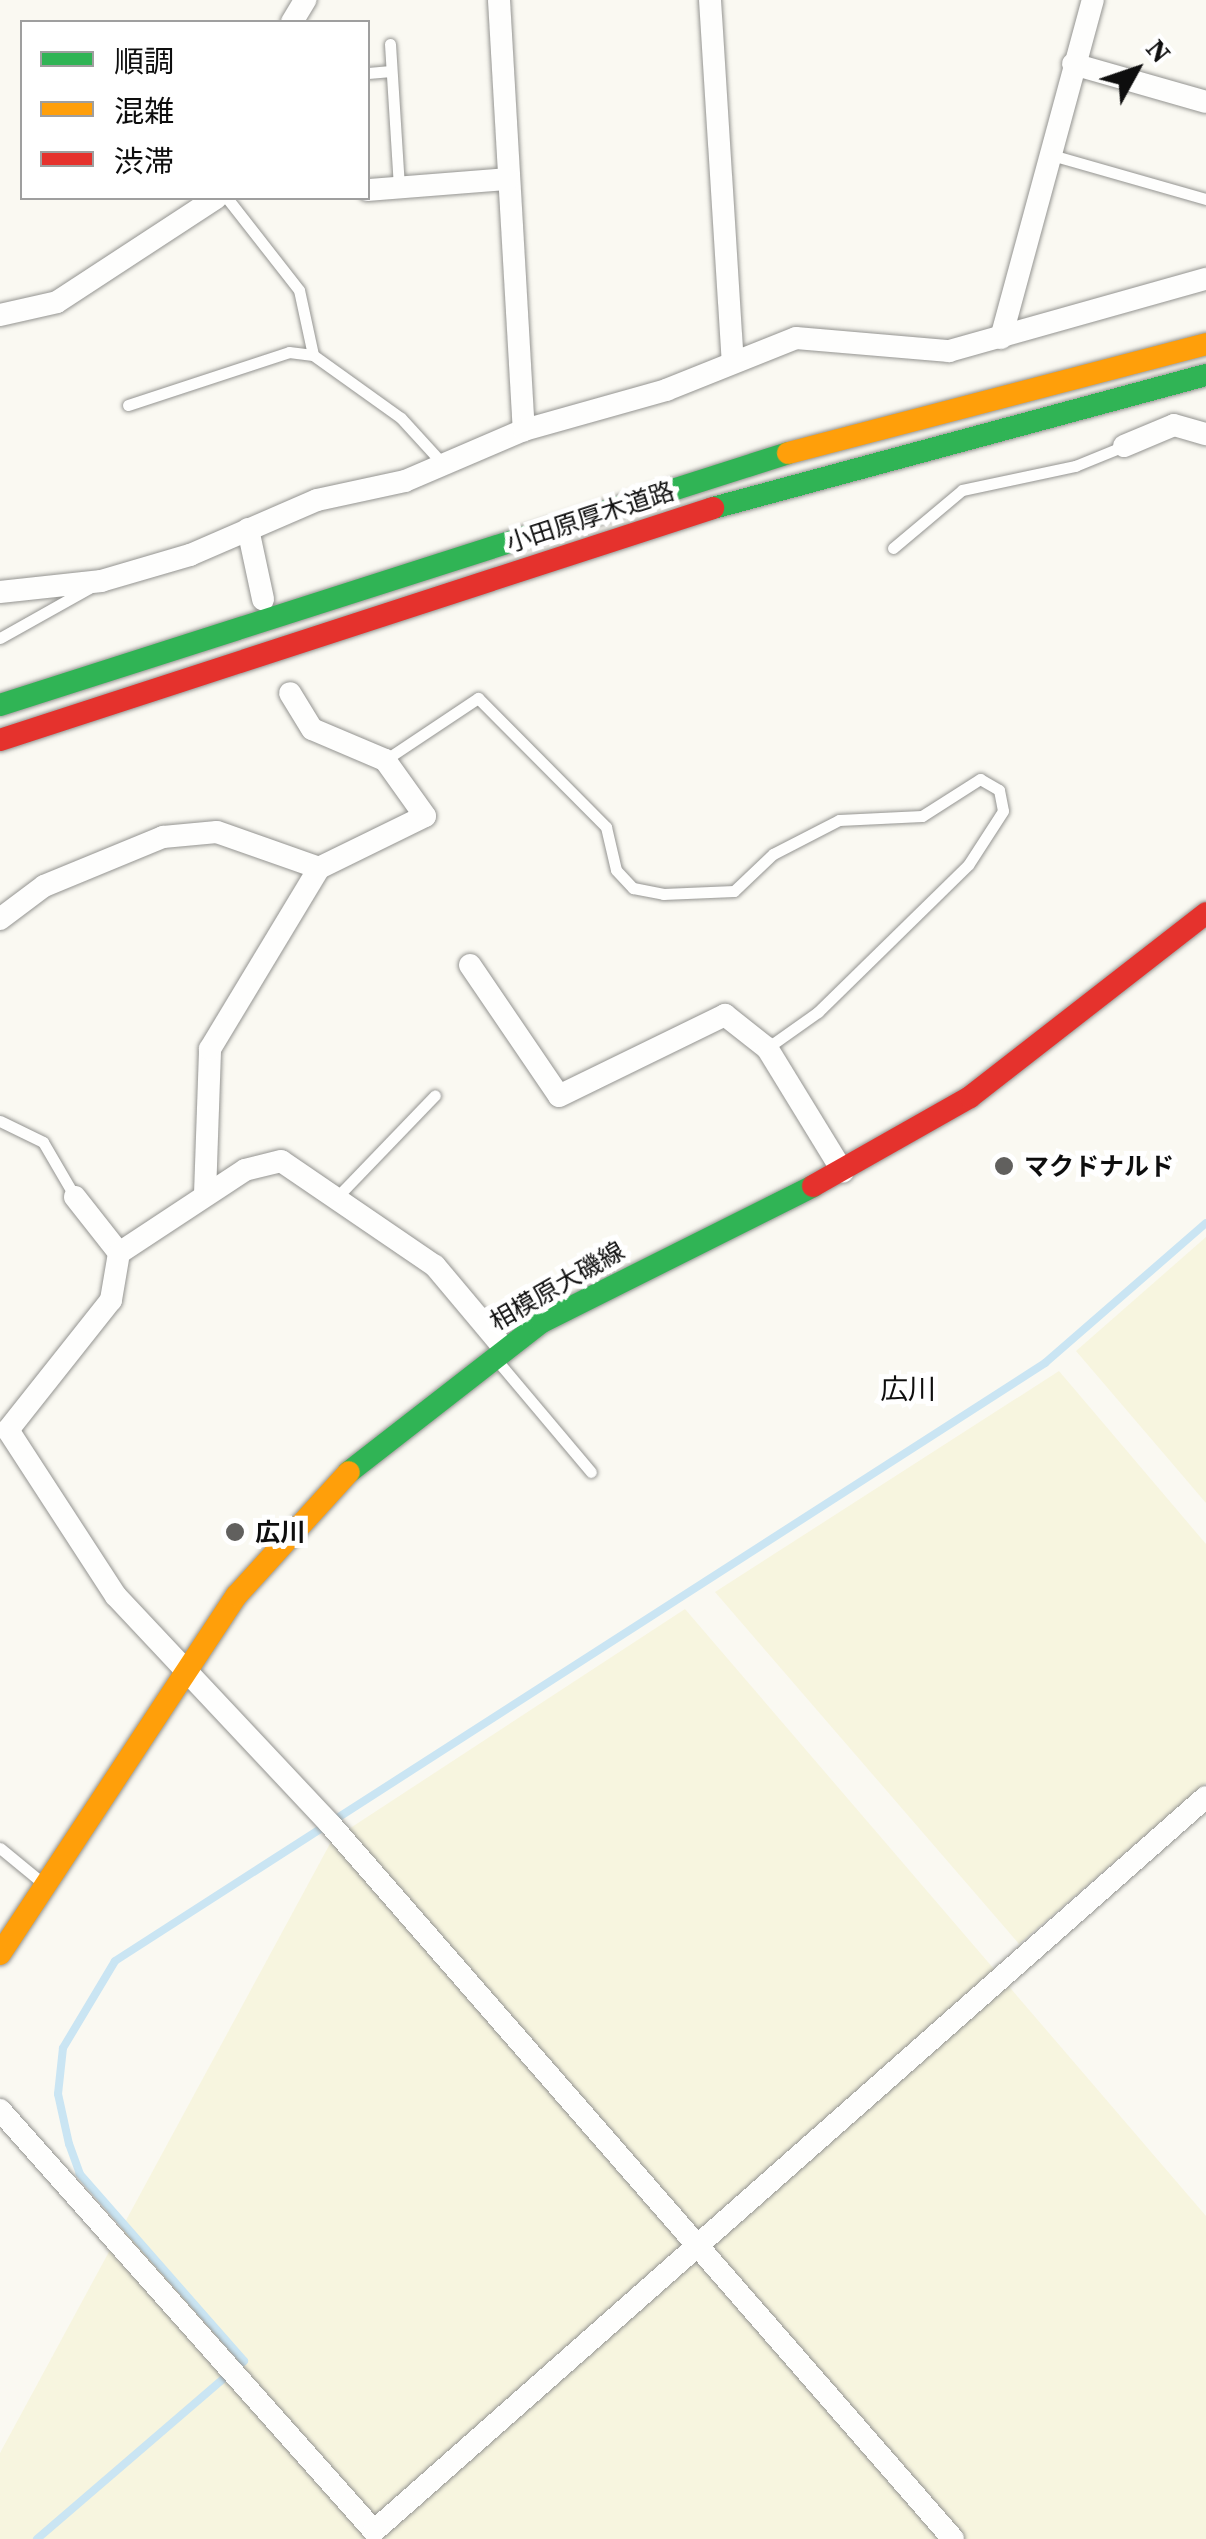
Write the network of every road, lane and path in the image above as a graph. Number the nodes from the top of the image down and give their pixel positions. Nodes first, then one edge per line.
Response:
1 (499, 0) edge
2 (710, 0) edge
3 (1092, 0) edge
4 (390, 44) dead end
5 (1073, 64) junction
6 (391, 71) junction
7 (370, 73) edge
8 (1206, 102) edge
9 (1048, 154) junction
10 (508, 180) junction
11 (399, 188) junction
12 (370, 190) edge
13 (1206, 199) edge
14 (213, 200) edge
15 (228, 200) edge
16 (1206, 279) edge
17 (0, 314) edge
18 (1001, 338) junction
19 (1206, 344) edge
20 (313, 355) junction
21 (733, 361) junction
22 (1206, 375) edge
23 (128, 406) dead end
24 (524, 430) junction
25 (1206, 434) edge
26 (1124, 446) joint
27 (443, 464) junction
28 (248, 529) junction
29 (892, 548) dead end
30 (101, 581) junction
31 (0, 592) edge
32 (264, 598) dead end
33 (0, 638) edge
34 (290, 693) dead end
35 (0, 706) edge
36 (0, 740) edge
37 (385, 760) junction
38 (319, 868) junction
39 (1206, 913) edge
40 (0, 919) edge
41 (470, 965) dead end
42 (767, 1048) junction
43 (435, 1095) dead end
44 (0, 1121) edge
45 (843, 1172) junction
46 (205, 1194) junction
47 (74, 1197) joint
48 (337, 1197) junction
49 (119, 1254) junction
50 (498, 1352) junction
51 (4, 1435) edge
52 (591, 1472) dead end
53 (186, 1670) junction
54 (1206, 1797) edge
55 (0, 1848) edge
56 (45, 1884) junction
57 (0, 1954) edge
58 (0, 2110) edge
59 (698, 2244) junction
60 (954, 2539) edge

1 - 10 street
2 - 21 street
3 - 5 street
4 - 6 lane
5 - 8 street
5 - 9 street
6 - 7 lane
6 - 11 lane
9 - 13 lane
9 - 18 street
10 - 11 street
10 - 24 street
11 - 12 street
14 - 17 street
15 - 20 lane
16 - 18 street
18 - 21 street
19 - 35 main road, 小田原厚木道路
20 - 23 lane
20 - 27 lane
21 - 24 street
22 - 36 main road, 小田原厚木道路
24 - 27 street
25 - 26 street
26 - 29 lane
27 - 28 street
28 - 30 street
28 - 32 street
30 - 31 street
30 - 33 lane
34 - 37 street
37 - 38 street
37 - 42 lane
38 - 40 street
38 - 46 street
39 - 45 main road, 相模原大磯線
41 - 42 street
42 - 45 street
43 - 48 lane
44 - 47 lane
45 - 50 main road, 相模原大磯線
46 - 48 street
46 - 49 street
47 - 49 street
48 - 50 street
49 - 51 street
50 - 52 lane
50 - 53 main road, 相模原大磯線
51 - 53 street
53 - 56 main road, 相模原大磯線
53 - 59 street
54 - 59 street
55 - 56 lane
56 - 57 main road, 相模原大磯線
58 - 59 street
59 - 60 street

